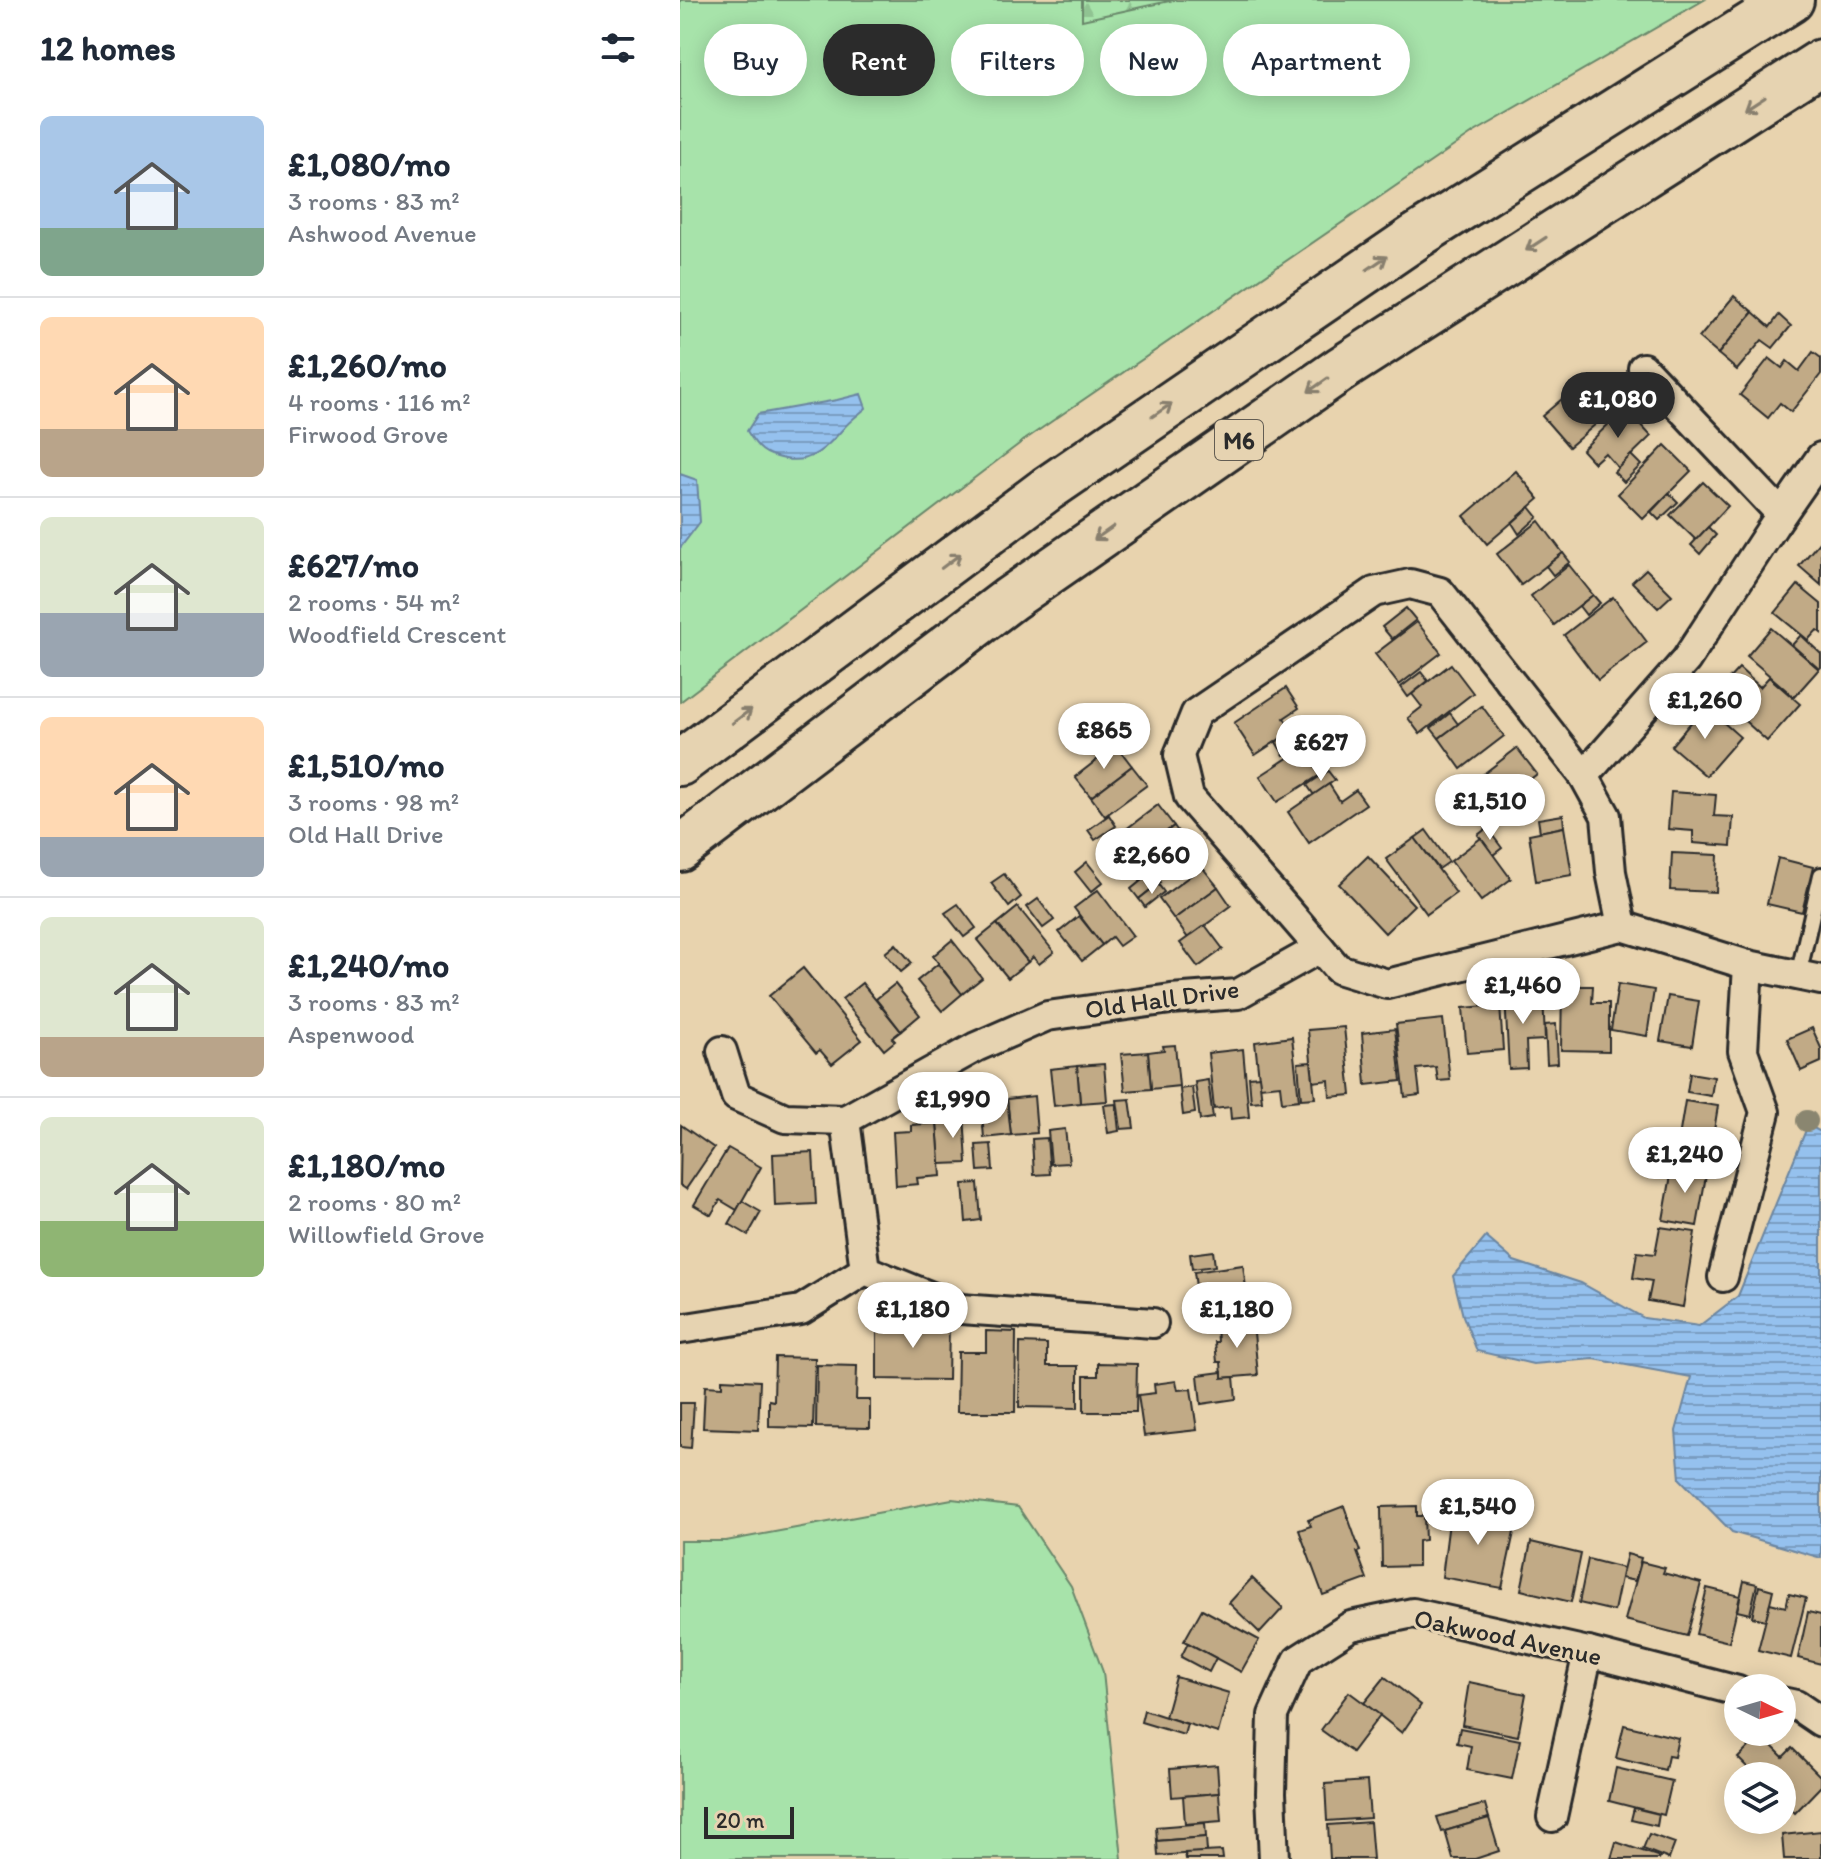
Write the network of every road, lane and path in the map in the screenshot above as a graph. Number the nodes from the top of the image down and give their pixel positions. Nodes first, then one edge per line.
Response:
1 (1791, 0) edge
2 (1821, 62) edge
3 (1643, 368) dead end
4 (1821, 457) edge
5 (1781, 514) junction
6 (680, 763) edge
7 (1584, 776) junction
8 (680, 849) edge
9 (1821, 875) edge
10 (1622, 926) junction
11 (1320, 948) junction
12 (1748, 965) junction
13 (1810, 978) edge
14 (722, 1051) dead end
15 (845, 1120) junction
16 (865, 1270) junction
17 (1723, 1277) dead end
18 (1153, 1323) dead end
19 (680, 1329) edge
20 (1588, 1652) junction
21 (1724, 1687) edge
22 (1796, 1705) edge
23 (1821, 1722) edge
24 (1552, 1817) dead end
25 (1274, 1859) edge

6 -> 1 highway, M6
2 -> 8 highway, M6
3 - 5 street
4 - 5 street
5 - 7 street
7 - 10 street
7 - 11 street
9 - 13 lane
10 - 11 street
10 - 12 street
11 - 15 street, Old Hall Drive
12 - 13 street
12 - 17 street
14 - 15 street
15 - 16 street
16 - 18 street
16 - 19 street
20 - 21 street, Oakwood Avenue
20 - 24 street
20 - 25 street, Oakwood Avenue
22 - 23 street

